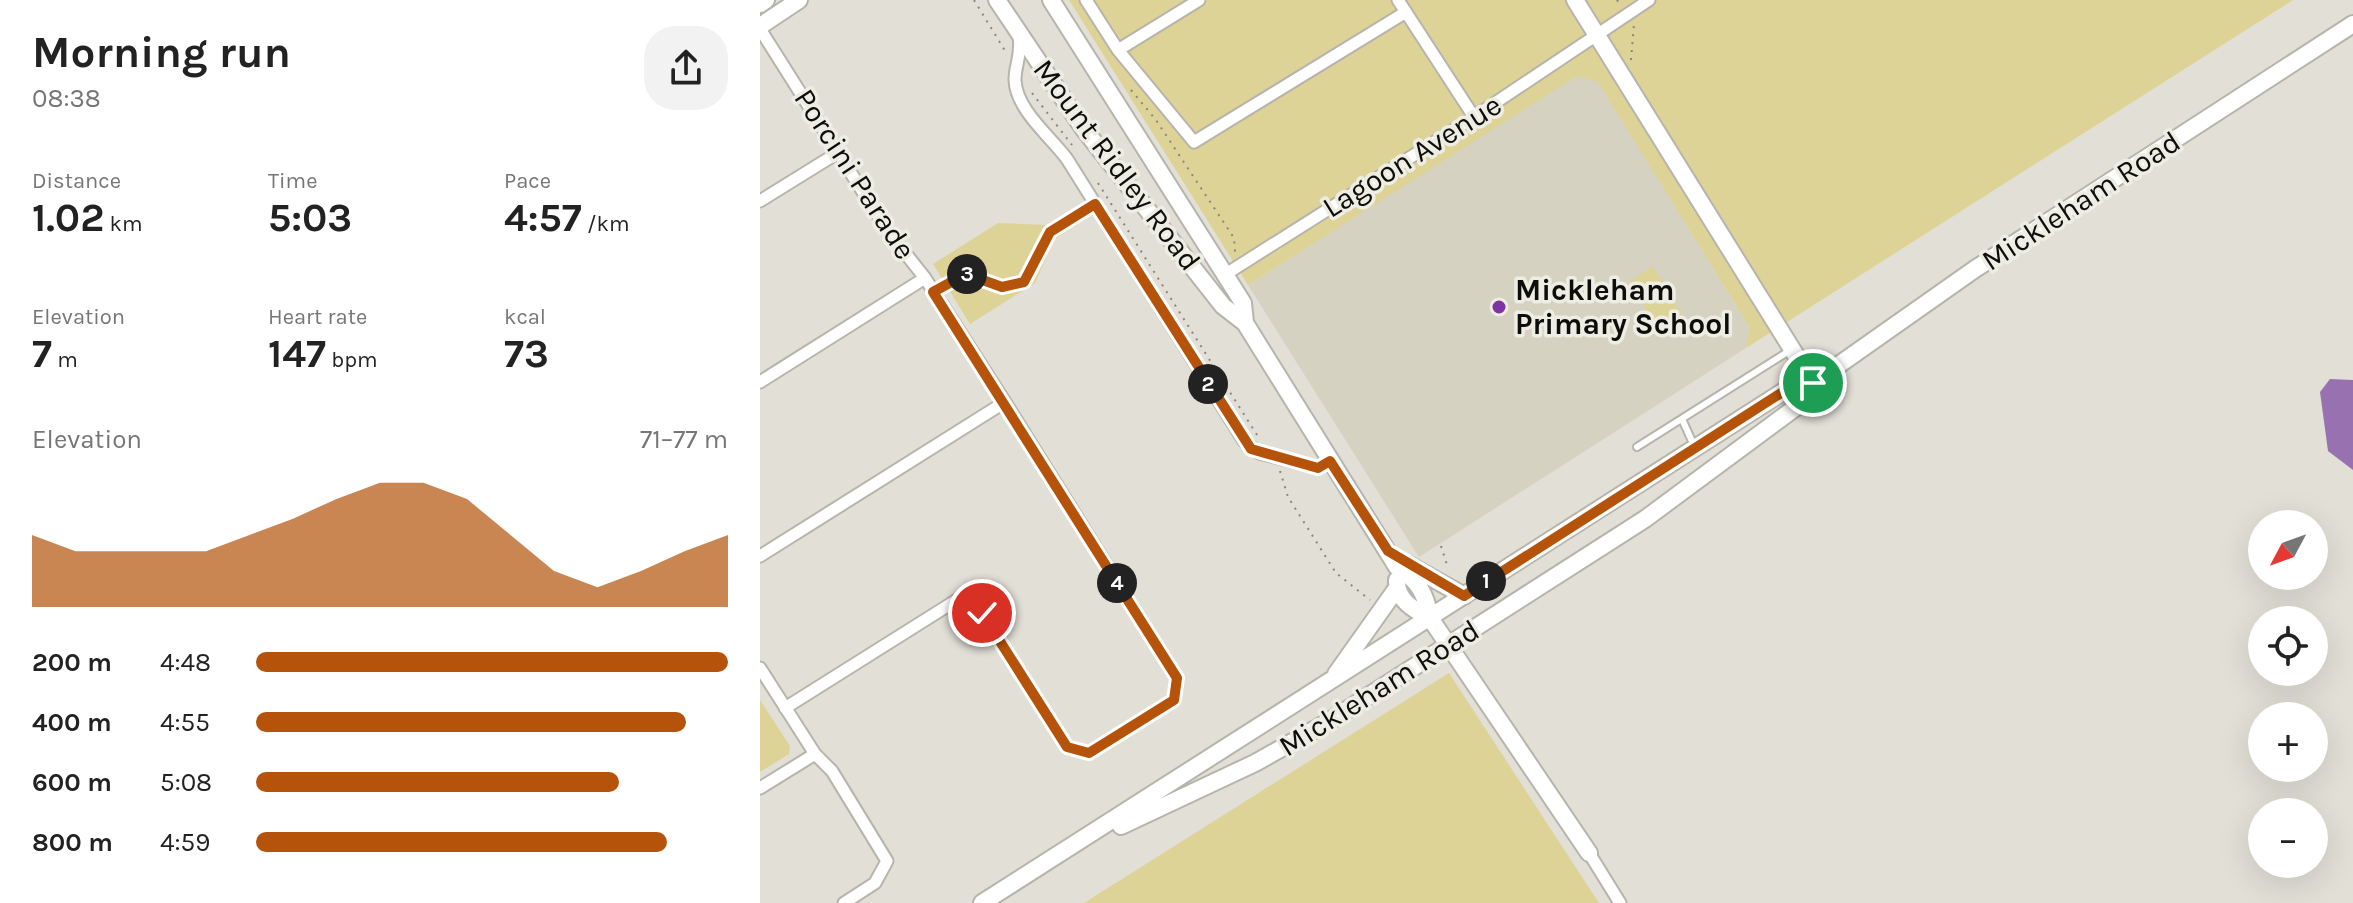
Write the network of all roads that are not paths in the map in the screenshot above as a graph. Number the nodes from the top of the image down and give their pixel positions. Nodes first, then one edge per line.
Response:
1 (766, 0) edge
2 (799, 0) edge
3 (997, 0) edge
4 (1051, 0) edge
5 (1086, 0) edge
6 (1199, 0) edge
7 (1398, 0) edge
8 (1575, 0) edge
9 (1649, 0) edge
10 (760, 4) edge
11 (1406, 12) junction
12 (2353, 24) edge
13 (760, 27) edge
14 (1019, 32) junction
15 (1597, 35) junction
16 (1118, 50) junction
17 (1474, 117) junction
18 (839, 152) junction
19 (760, 201) edge
20 (1231, 271) junction
21 (925, 278) junction
22 (1245, 323) junction
23 (1791, 350) junction
24 (760, 382) edge
25 (1813, 383) junction
26 (1005, 402) junction
27 (1682, 419) junction
28 (1637, 447) dead end
29 (1695, 448) junction
30 (1330, 461) junction
31 (1704, 479) junction
32 (1388, 551) junction
33 (760, 556) edge
34 (1397, 567) junction
35 (1397, 588) junction
36 (1464, 596) junction
37 (1430, 618) junction
38 (1449, 646) junction
39 (760, 668) edge
40 (1330, 682) junction
41 (785, 708) junction
42 (815, 754) junction
43 (760, 788) edge
44 (1589, 853) joint
45 (1034, 870) junction
46 (844, 903) edge
47 (982, 903) edge
48 (1620, 903) edge

1 - 10 main road
2 - 13 main road
3 - 14 main road, Mount Ridley Road
4 - 20 main road, Mount Ridley Road
5 - 16 street
6 - 16 street
7 - 11 street
8 - 15 main road
9 - 15 street, Lagoon Avenue
11 - 16 street
11 - 17 street
12 - 25 main road, Mickleham Road
13 - 18 street, Porcini Parade
14 - 22 main road, Mount Ridley Road
14 - 30 street
15 - 17 street, Lagoon Avenue
15 - 23 main road
17 - 20 street, Lagoon Avenue
18 - 19 street
18 - 21 street, Porcini Parade
20 - 22 main road, Mount Ridley Road
21 - 24 street
21 - 26 street, Porcini Parade
22 - 30 main road, Mount Ridley Road
23 - 25 main road
23 - 27 lane
25 - 29 main road, Mickleham Road
25 - 31 main road, Mickleham Road
26 - 33 street
26 - 41 street, Porcini Parade
27 - 28 lane
27 - 29 lane
29 - 31 main road
29 - 36 main road, Mickleham Road
30 - 32 main road, Mount Ridley Road
31 - 38 main road, Mickleham Road
32 - 34 main road, Mount Ridley Road
32 - 36 main road
34 - 35 main road, Mount Ridley Road
34 - 37 main road, Mount Ridley Road
35 - 37 main road, Mount Ridley Road
35 - 40 main road
36 - 37 main road, Mickleham Road
37 - 38 main road, Mount Ridley Road
37 - 40 main road, Mickleham Road
38 - 44 main road, Mount Ridley Road
38 - 45 main road, Mickleham Road
39 - 41 street
40 - 45 main road, Mickleham Road
41 - 42 street
42 - 43 street
42 - 46 street
44 - 48 street, Mount Ridley Road
45 - 47 main road, Mickleham Road

